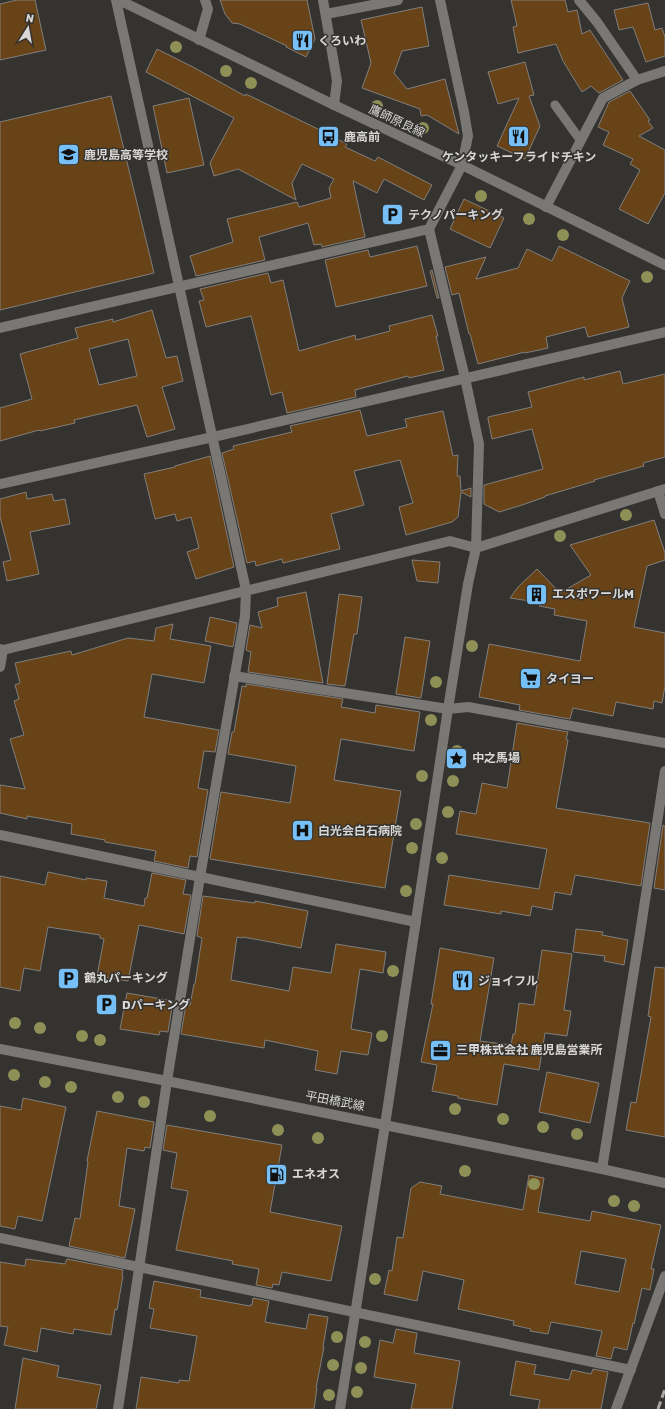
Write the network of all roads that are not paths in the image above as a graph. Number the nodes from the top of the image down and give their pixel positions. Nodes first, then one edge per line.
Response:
1 (118, 0) edge
2 (206, 0) edge
3 (323, 0) edge
4 (398, 0) edge
5 (440, 0) edge
6 (579, 0) edge
7 (326, 14) junction
8 (199, 40) junction
9 (665, 71) edge
10 (637, 80) junction
11 (334, 105) junction
12 (555, 105) dead end
13 (581, 141) junction
14 (462, 165) junction
15 (546, 207) junction
16 (430, 229) junction
17 (665, 265) edge
18 (180, 287) junction
19 (0, 328) edge
20 (665, 332) edge
21 (465, 378) junction
22 (213, 437) junction
23 (0, 484) edge
24 (662, 490) edge
25 (665, 514) edge
26 (476, 548) junction
27 (246, 590) junction
28 (2, 650) edge
29 (0, 667) edge
30 (234, 676) junction
31 (448, 709) junction
32 (665, 743) edge
33 (665, 771) edge
34 (0, 836) edge
35 (200, 877) junction
36 (416, 922) junction
37 (0, 1049) edge
38 (168, 1080) junction
39 (385, 1125) junction
40 (602, 1169) junction
41 (665, 1183) edge
42 (0, 1238) edge
43 (139, 1268) junction
44 (665, 1276) edge
45 (355, 1312) junction
46 (631, 1370) junction
47 (118, 1409) edge
48 (340, 1409) edge
49 (616, 1409) edge

1 - 8 street, 鷹師原良線
1 - 18 street
2 - 8 street
3 - 7 street
4 - 7 street
5 - 14 street
6 - 10 street
7 - 11 street
8 - 11 street, 鷹師原良線
9 - 10 street
10 - 13 street
11 - 14 street, 鷹師原良線
12 - 13 lane
13 - 15 street
14 - 15 street, 鷹師原良線
14 - 16 street
15 - 17 street, 鷹師原良線
16 - 18 street
16 - 21 street
18 - 19 street
18 - 22 street
20 - 21 street
21 - 22 street
21 - 26 street
22 - 23 street
22 - 27 street
24 - 25 street
24 - 26 street
26 - 27 street
26 - 31 street
27 - 28 street
27 - 30 street
28 - 29 street
30 - 31 street
30 - 35 street
31 - 32 street
31 - 36 street
33 - 40 street
34 - 35 street
35 - 36 street
35 - 38 street
36 - 39 street
37 - 38 street, 平田橋武線
38 - 39 street, 平田橋武線
38 - 43 street
39 - 40 street, 平田橋武線
39 - 45 street
40 - 41 street, 平田橋武線
42 - 43 street
43 - 45 street
43 - 47 street
44 - 46 street
45 - 46 street
45 - 48 street
46 - 49 street

